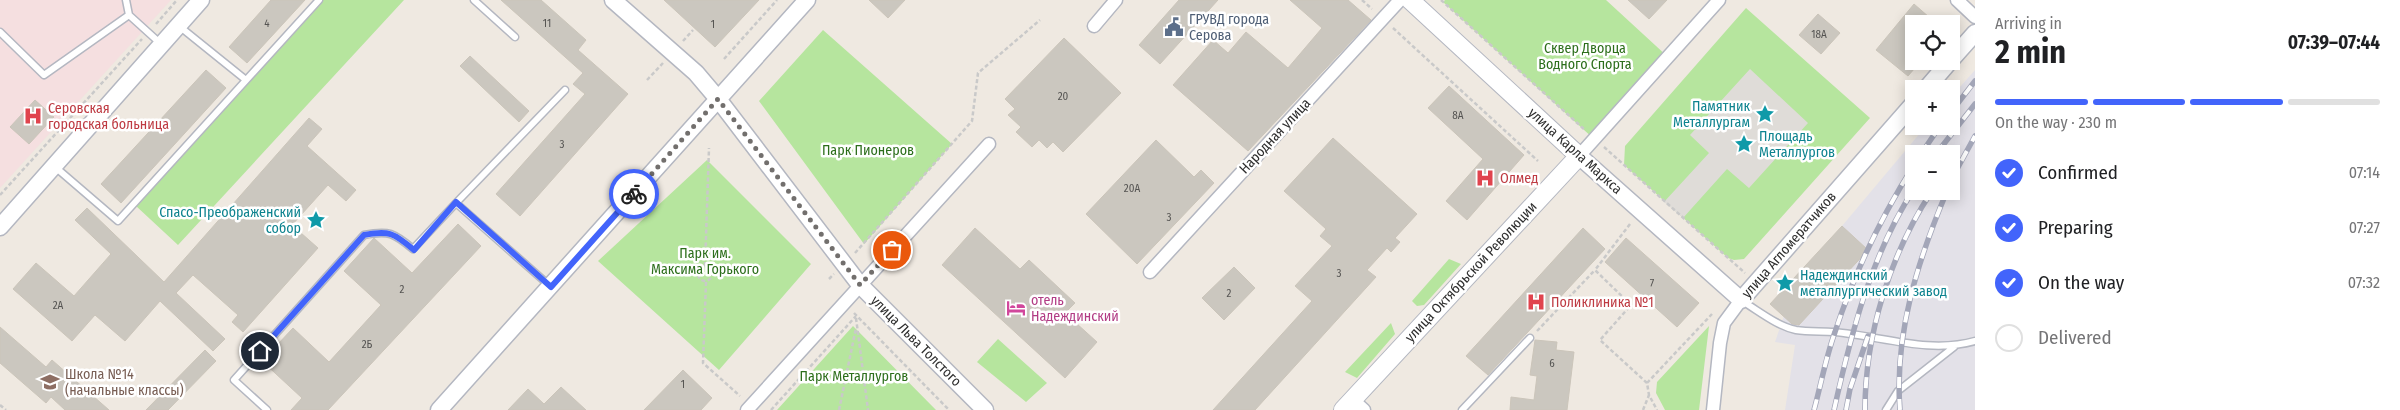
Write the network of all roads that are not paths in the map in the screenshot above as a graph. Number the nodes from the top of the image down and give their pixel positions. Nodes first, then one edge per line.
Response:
1 (126, 0) edge
2 (201, 0) edge
3 (319, 0) edge
4 (474, 0) edge
5 (613, 0) edge
6 (807, 0) edge
7 (1116, 0) edge
8 (1400, 0) edge
9 (1410, 0) edge
10 (1719, 0) edge
11 (1957, 0) edge
12 (129, 15) junction
13 (1975, 17) edge
14 (178, 26) junction
15 (1094, 26) dead end
16 (0, 32) edge
17 (1975, 34) edge
18 (515, 37) dead end
19 (162, 45) junction
20 (1960, 51) edge
21 (1943, 70) edge
22 (246, 80) junction
23 (1934, 80) edge
24 (565, 90) dead end
25 (718, 99) junction
26 (1905, 113) edge
27 (989, 144) dead end
28 (1579, 156) junction
29 (54, 166) junction
30 (456, 202) junction
31 (0, 227) edge
32 (1150, 272) dead end
33 (860, 285) junction
34 (551, 287) junction
35 (1741, 300) junction
36 (1530, 338) road end
37 (1975, 342) edge
38 (1954, 347) junction
39 (1353, 407) edge
40 (749, 408) edge
41 (267, 410) edge
42 (439, 410) edge
43 (985, 410) edge
44 (1462, 410) edge
45 (1713, 410) edge
46 (1886, 410) edge

1 - 12 lane
2 - 14 street
3 - 22 lane
4 - 18 lane
5 - 25 street, улица Льва Толстого
6 - 25 street
7 - 15 street
8 - 32 street, Народная улица
9 - 28 main road, улица Карла Маркса
10 - 28 street, улица Октябрьской Революции
11 - 13 street
12 - 16 lane
12 - 19 lane
14 - 19 street
14 - 22 lane
17 - 20 street
19 - 29 street
21 - 23 street
22 - 29 lane
24 - 30 lane
25 - 33 street, улица Льва Толстого
25 - 34 street
26 - 35 street, улица Агломератчиков
27 - 33 street
28 - 35 street, улица Карла Маркса
28 - 39 main road, улица Октябрьской Революции
29 - 31 street
30 - 34 lane
30 - 41 lane
33 - 40 street
33 - 43 street, улица Льва Толстого
34 - 42 street
35 - 38 lane
35 - 45 street, улица Агломератчиков
36 - 44 lane
37 - 38 lane
38 - 46 lane

